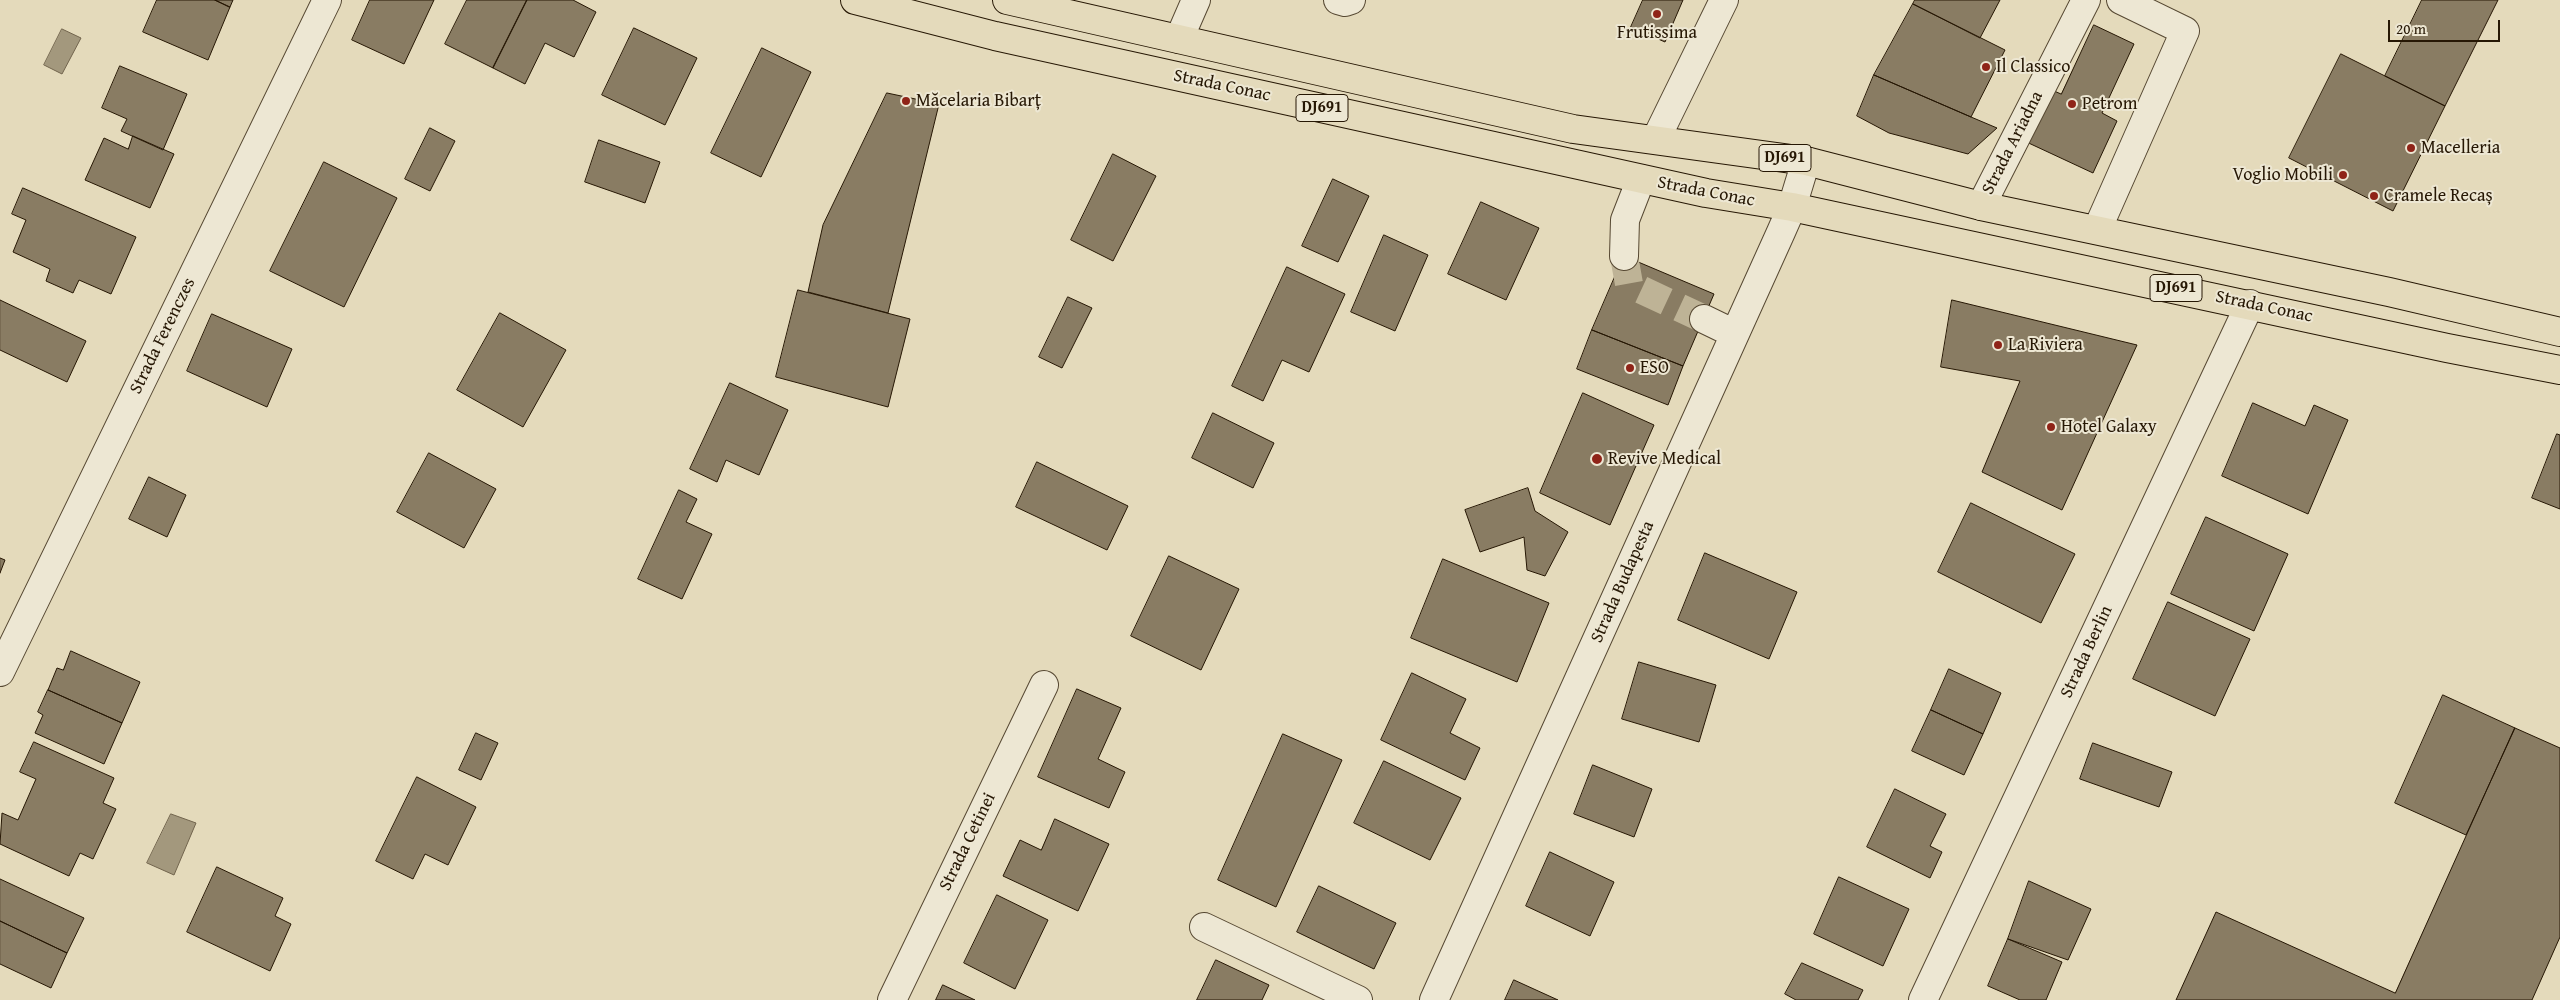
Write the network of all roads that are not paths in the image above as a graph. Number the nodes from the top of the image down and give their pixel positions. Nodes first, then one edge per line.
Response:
1 (327, 0) edge
2 (855, 0) edge
3 (1007, 0) edge
4 (1196, 0) edge
5 (1338, 0) edge
6 (1351, 0) edge
7 (1724, 0) edge
8 (2086, 0) edge
9 (2121, 0) edge
10 (1179, 39) junction
11 (1656, 138) junction
12 (1806, 161) junction
13 (1641, 179) junction
14 (1981, 206) junction
15 (1792, 207) junction
16 (2098, 230) junction
17 (1624, 256) tunnel mouth
18 (2250, 304) junction
19 (1704, 319) tunnel mouth
20 (2560, 332) edge
21 (1734, 334) junction
22 (2560, 370) edge
23 (0, 672) edge
24 (1044, 685) dead end
25 (1204, 927) dead end
26 (892, 1000) edge
27 (1358, 1000) edge
28 (1434, 1000) edge
29 (1923, 1000) edge

1 - 23 street, Strada Ferenczes
2 - 13 main road, Strada Conac / DJ691
3 - 10 main road, Strada Conac / DJ691
4 - 10 street
5 - 6 street
7 - 11 street
8 - 14 street, Strada Ariadna
9 - 16 street
10 - 11 main road, Strada Conac / DJ691
11 - 12 main road, Strada Conac / DJ691
12 - 14 main road, Strada Conac / DJ691
12 - 15 street, Strada Budapesta
13 - 15 main road, Strada Conac / DJ691
13 - 17 street
14 - 16 main road, Strada Conac / DJ691
15 - 18 main road, Strada Conac / DJ691
15 - 21 street, Strada Budapesta
16 - 20 main road, Strada Conac / DJ691
18 - 22 main road, Strada Conac / DJ691
18 - 29 street, Strada Berlin
19 - 21 street
21 - 28 street, Strada Budapesta
24 - 26 street, Strada Cetinei
25 - 27 street

